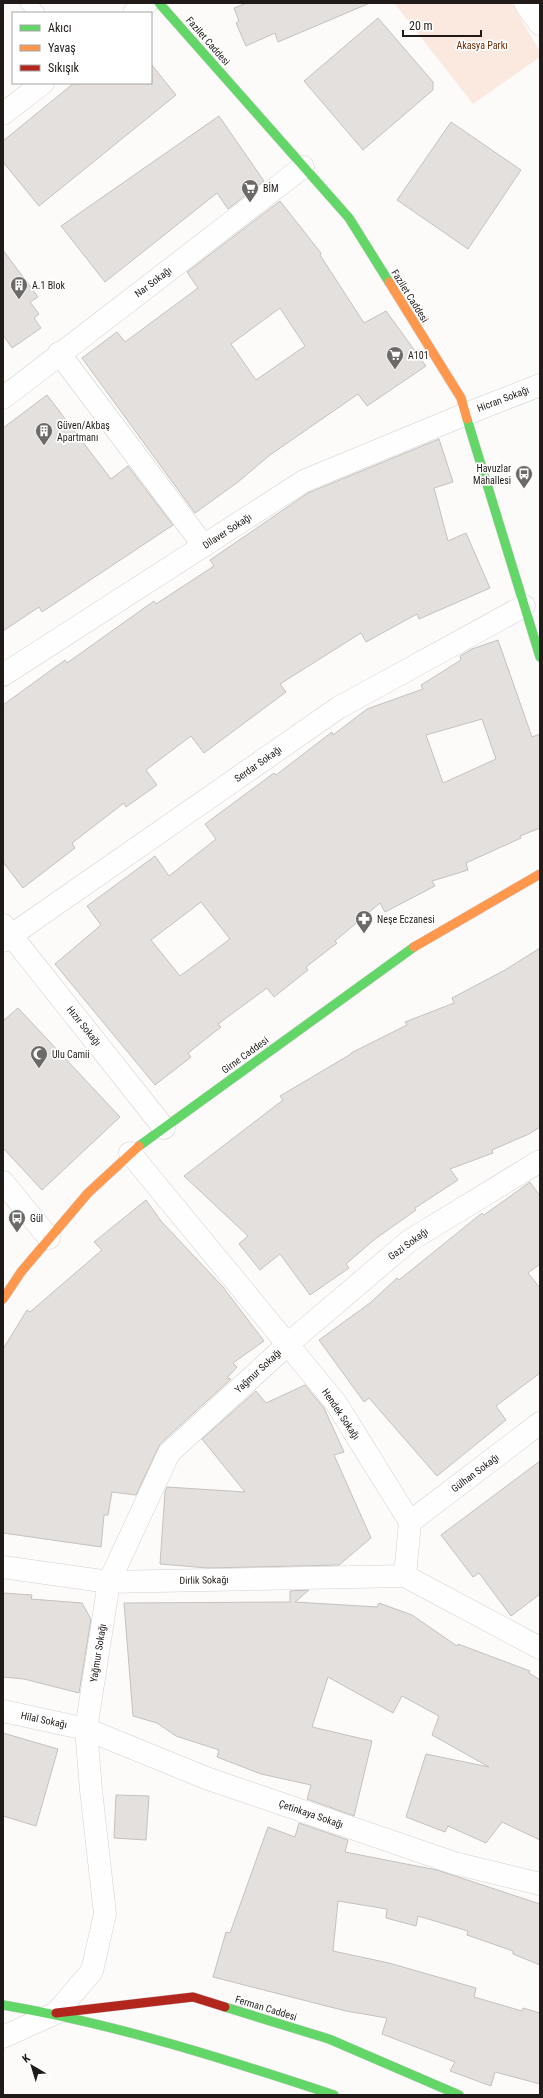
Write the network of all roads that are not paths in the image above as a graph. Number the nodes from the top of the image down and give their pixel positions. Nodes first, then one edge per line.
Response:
1 (28, 3) edge
2 (148, 3) edge
3 (160, 3) edge
4 (525, 3) edge
5 (36, 12) edge
6 (135, 12) edge
7 (540, 24) edge
8 (42, 84) edge
9 (3, 114) edge
10 (303, 167) junction
11 (59, 354) junction
12 (540, 385) edge
13 (3, 398) edge
14 (466, 414) junction
15 (204, 546) junction
16 (524, 606) junction
17 (540, 657) edge
18 (3, 675) edge
19 (540, 874) edge
20 (6, 934) edge
21 (164, 1128) junction
22 (130, 1153) junction
23 (540, 1161) edge
24 (3, 1182) edge
25 (49, 1238) junction
26 (3, 1299) edge
27 (288, 1344) junction
28 (540, 1423) edge
29 (410, 1522) junction
30 (3, 1567) edge
31 (405, 1576) junction
32 (109, 1582) junction
33 (540, 1648) edge
34 (3, 1711) edge
35 (86, 1729) junction
36 (540, 1884) edge
37 (3, 2005) edge
38 (56, 2013) junction
39 (3, 2037) edge
40 (334, 2095) edge
41 (459, 2095) edge

1 - 5 lane
2 - 6 street
3 - 10 street, Fazilet Caddesi
4 - 7 street
8 - 9 street
10 - 11 street, Nar Sokağı
10 - 14 street, Fazilet Caddesi
11 - 13 street, Nar Sokağı
11 - 15 street
12 - 14 street, Hicran Sokağı
14 - 15 street, Dilaver Sokağı
14 - 16 street, Fazilet Caddesi
15 - 18 street, Dilaver Sokağı
16 - 17 street, Fazilet Caddesi
16 - 20 street, Serdar Sokağı
19 - 21 street, Girne Caddesi
20 - 21 street, Hızır Sokağı
21 - 22 street, Girne Caddesi
22 - 25 street, Girne Caddesi
22 - 27 street, Hendek Sokağı
23 - 27 street, Gazi Sokağı
24 - 25 street
25 - 26 street, Girne Caddesi
27 - 29 street, Hendek Sokağı
27 - 32 street, Yağmur Sokağı
28 - 29 street, Gülhan Sokağı
29 - 31 street
30 - 32 street, Dirlik Sokağı
31 - 32 street, Dirlik Sokağı
31 - 33 street
32 - 35 street, Yağmur Sokağı
34 - 35 street, Hilal Sokağı
35 - 36 street, Çetinkaya Sokağı
35 - 38 street, Yağmur Sokağı
37 - 38 street, Ferman Caddesi
38 - 39 street
38 - 40 street, Ferman Caddesi
38 - 41 street, Ferman Caddesi

